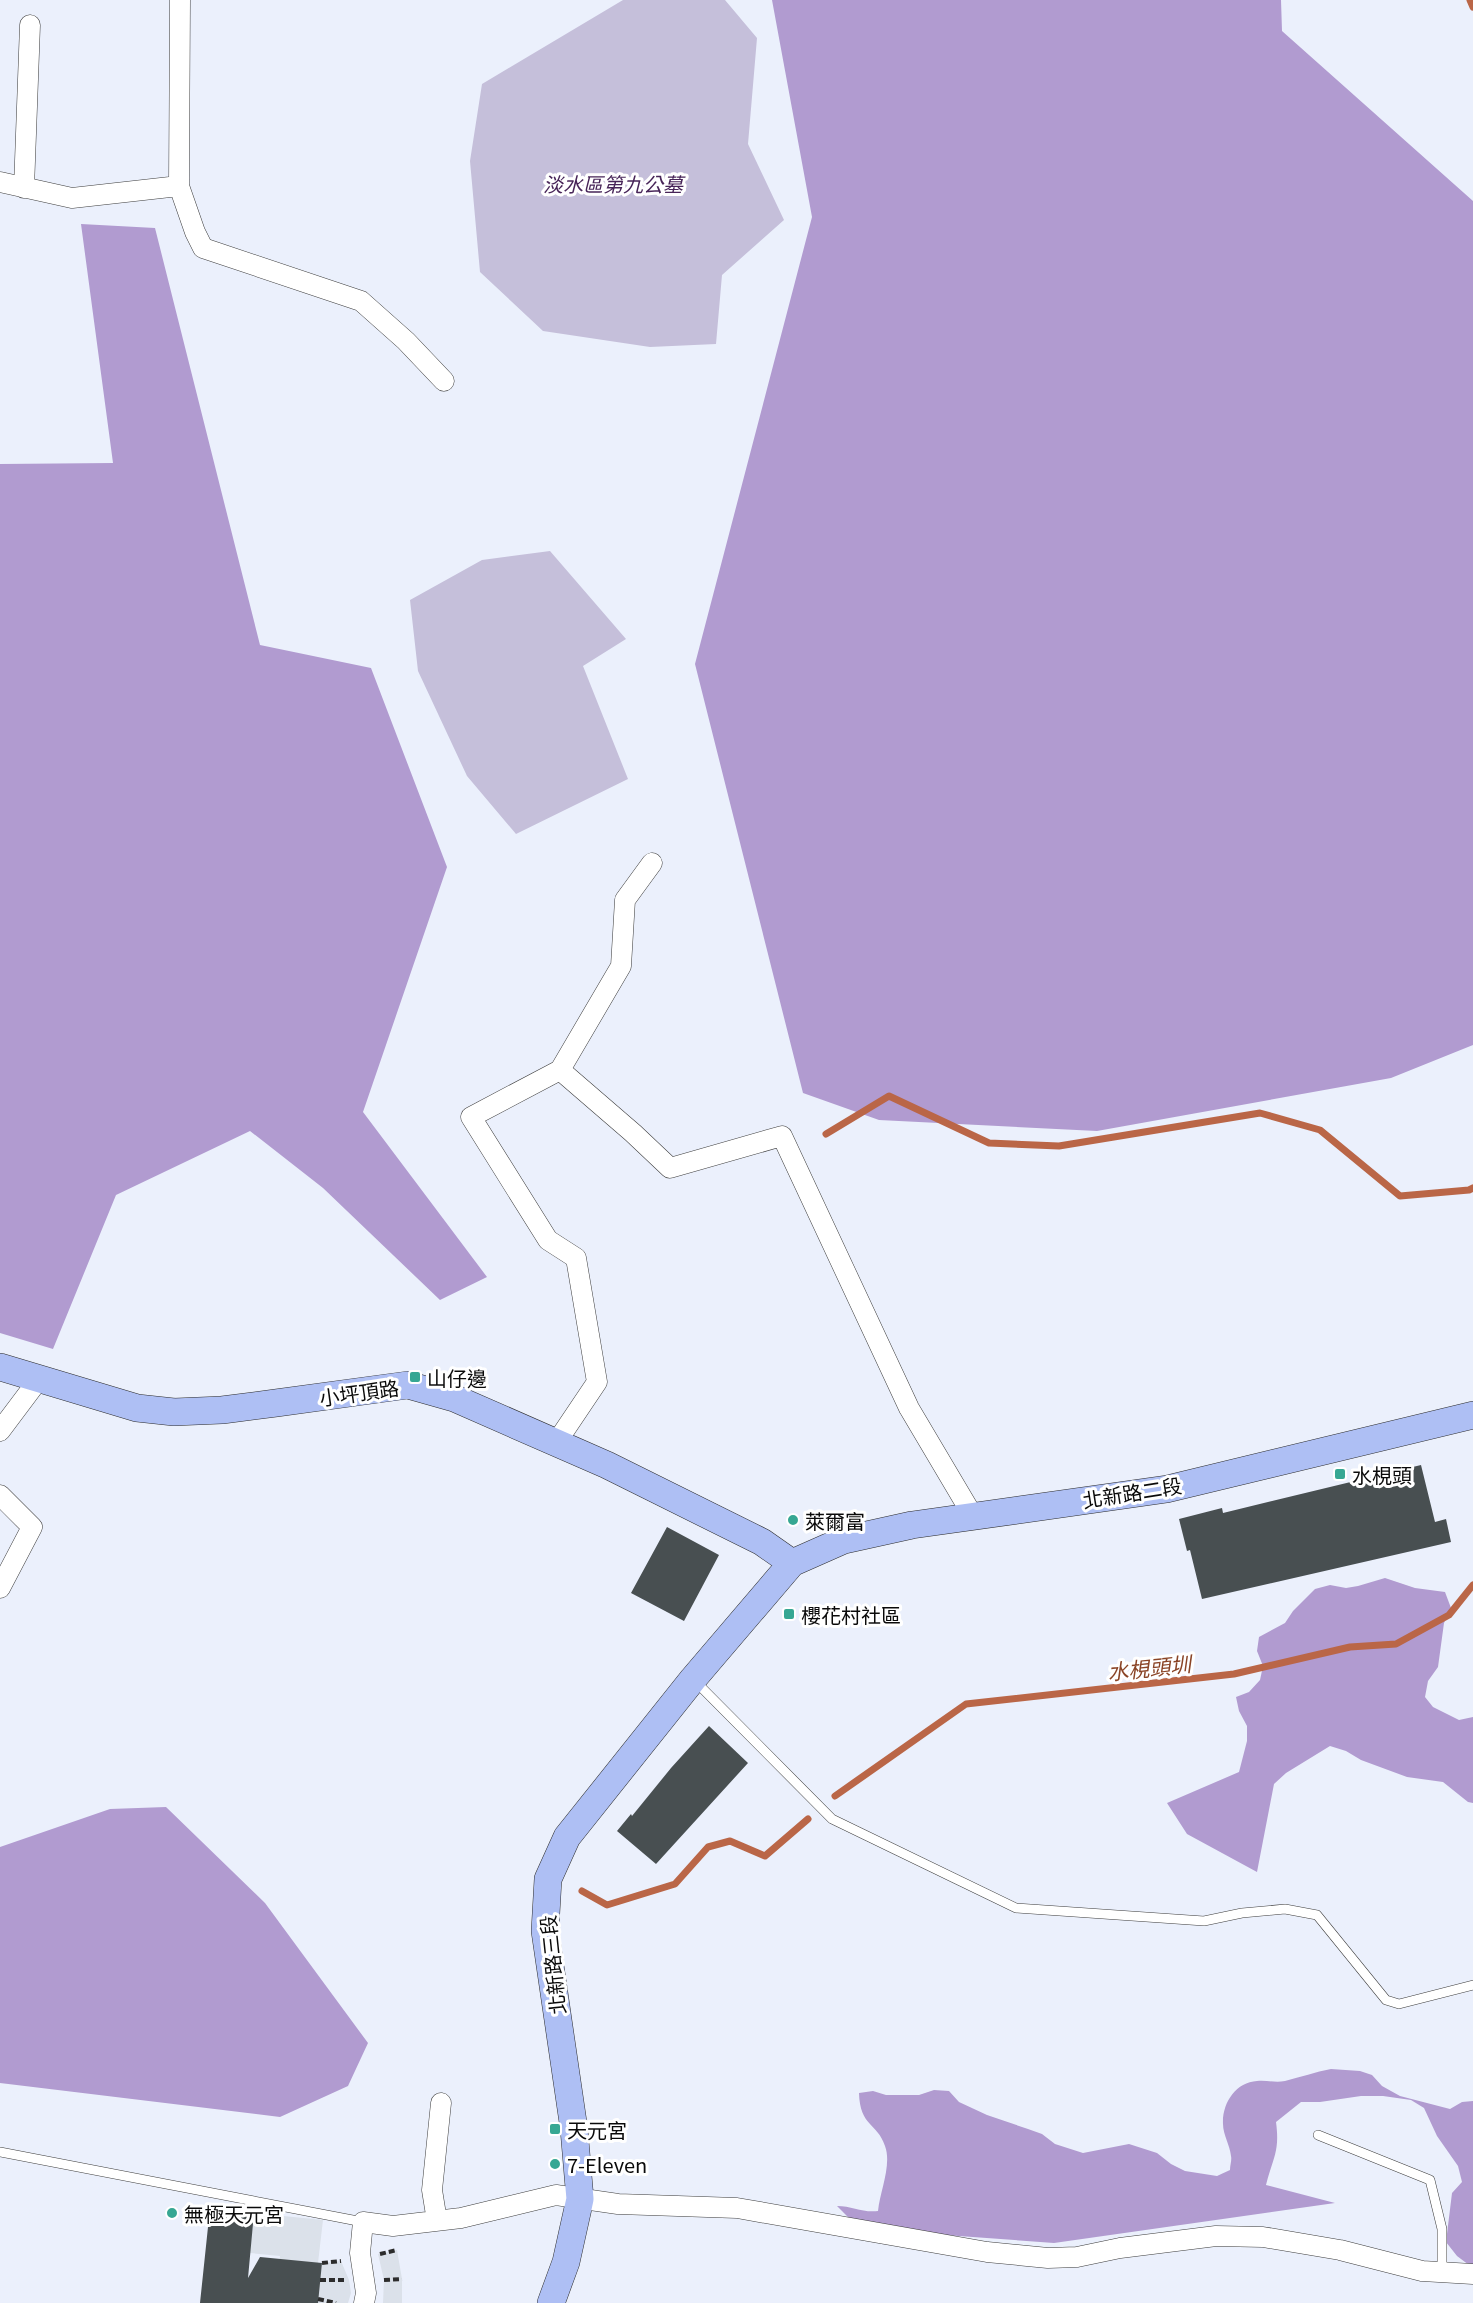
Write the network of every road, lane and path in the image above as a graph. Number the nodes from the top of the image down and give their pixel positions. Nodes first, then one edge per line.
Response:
1 (180, 0) edge
2 (30, 25) dead end
3 (0, 182) edge
4 (179, 186) junction
5 (24, 188) junction
6 (444, 381) dead end
7 (652, 863) dead end
8 (560, 1070) junction
9 (0, 1367) edge
10 (39, 1379) junction
11 (1473, 1415) edge
12 (0, 1431) edge
13 (556, 1443) junction
14 (0, 1495) edge
15 (973, 1516) junction
16 (792, 1563) junction
17 (0, 1588) edge
18 (693, 1679) junction
19 (1473, 1985) edge
20 (441, 2103) dead end
21 (1318, 2135) dead end
22 (0, 2152) edge
23 (580, 2199) junction
24 (437, 2221) junction
25 (363, 2222) junction
26 (396, 2250) dead end
27 (378, 2254) dead end
28 (341, 2261) dead end
29 (322, 2264) dead end
30 (1442, 2272) junction
31 (1473, 2274) edge
32 (402, 2279) dead end
33 (320, 2280) dead end
34 (349, 2280) dead end
35 (384, 2280) dead end
36 (318, 2299) dead end
37 (336, 2303) edge
38 (364, 2303) edge
39 (551, 2303) edge

1 - 4 street
2 - 5 street
3 - 5 street
4 - 5 street
4 - 6 street
7 - 8 street
8 - 13 street
8 - 15 street
9 - 10 main road, 小坪頂路
10 - 12 street
10 - 13 main road, 小坪頂路
11 - 15 main road, 北新路二段
13 - 16 main road, 小坪頂路
14 - 17 street
15 - 16 main road, 北新路二段
16 - 18 main road, 北新路三段
18 - 19 lane
18 - 23 main road, 北新路三段
20 - 24 street
21 - 30 lane
22 - 25 lane
23 - 24 street
23 - 30 street
23 - 39 main road, 北新路三段
24 - 25 street
25 - 38 street
26 - 27 path
28 - 29 path
30 - 31 street
32 - 35 path
33 - 34 path
36 - 37 path

